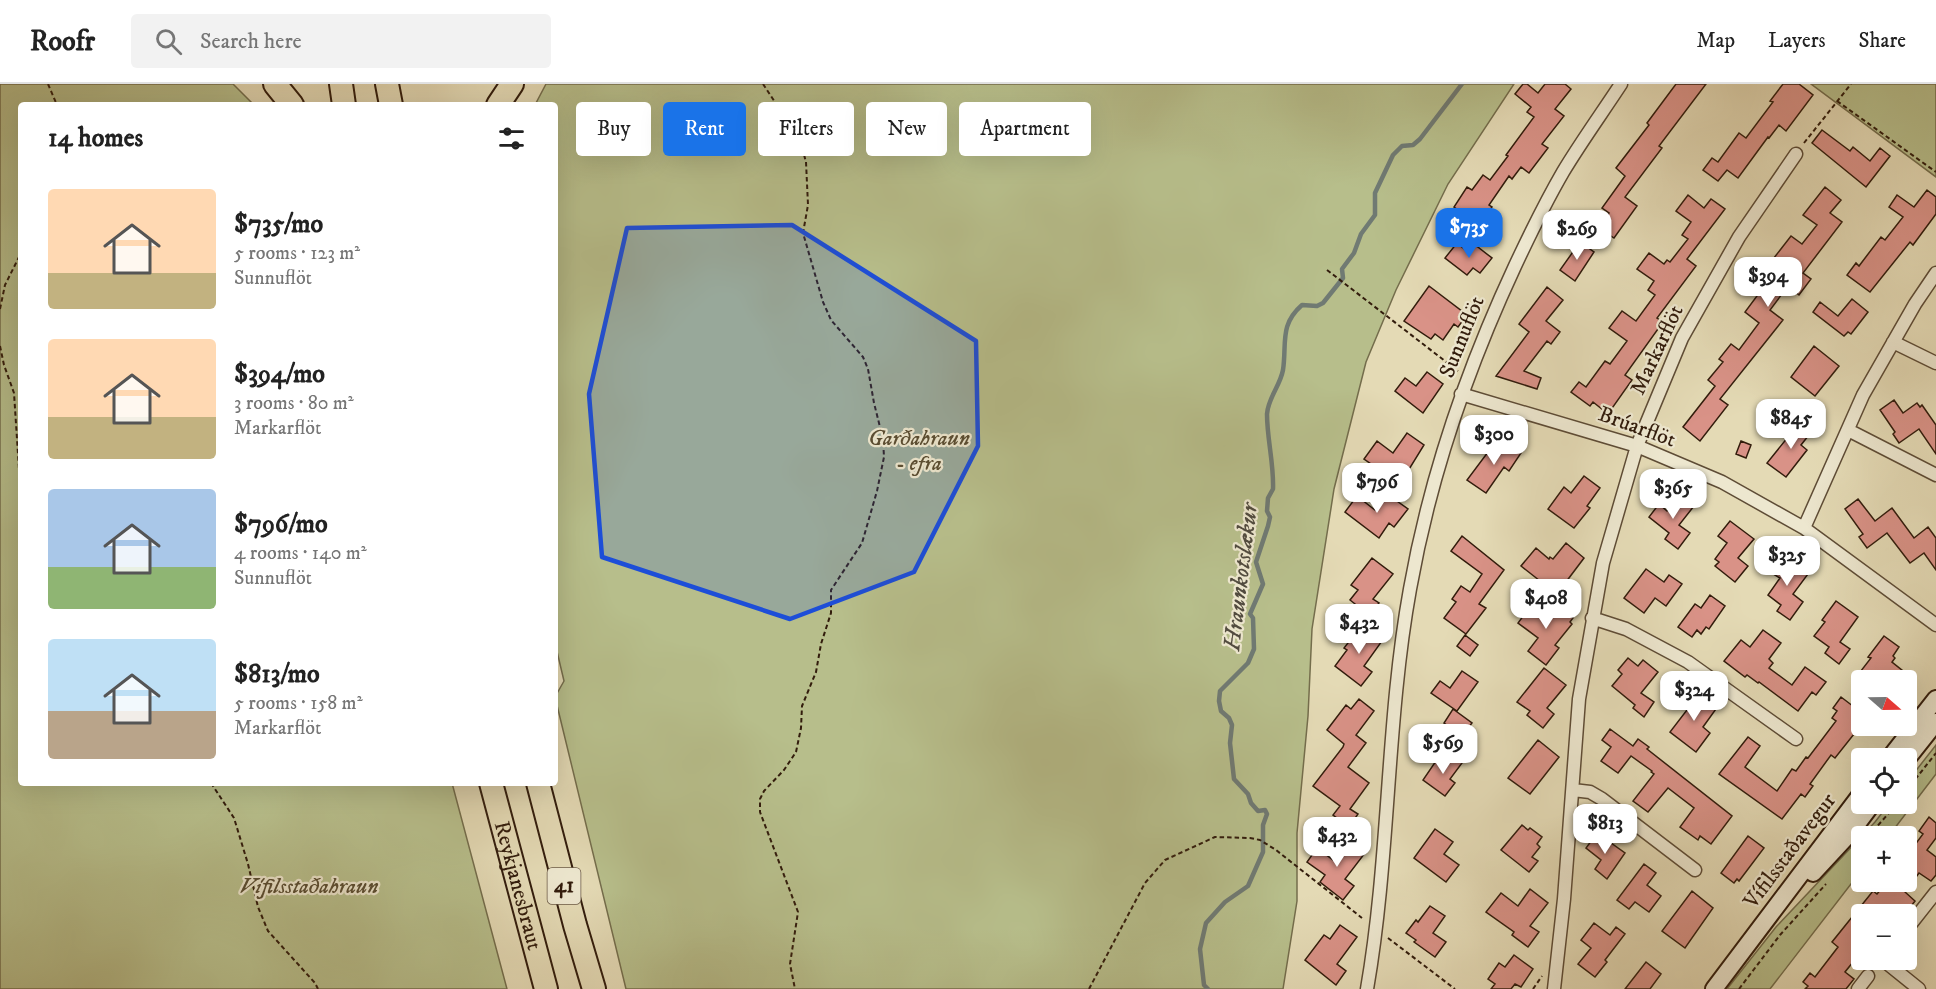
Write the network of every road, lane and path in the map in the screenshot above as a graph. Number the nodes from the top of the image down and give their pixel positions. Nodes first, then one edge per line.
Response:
1 (48, 84) edge
2 (275, 84) edge
3 (341, 84) edge
4 (387, 84) edge
5 (512, 84) edge
6 (763, 84) edge
7 (1621, 84) edge
8 (1851, 84) edge
9 (1837, 101) junction
10 (56, 102) edge
11 (290, 102) edge
12 (344, 102) edge
13 (390, 102) edge
14 (500, 102) edge
15 (1796, 154) joint
16 (1936, 172) edge
17 (18, 259) edge
18 (1327, 270) dead end
19 (1936, 273) edge
20 (0, 309) edge
21 (1893, 342) junction
22 (0, 346) edge
23 (1936, 363) edge
24 (1468, 376) junction
25 (1461, 394) junction
26 (1848, 430) junction
27 (1637, 446) junction
28 (18, 454) edge
29 (1936, 475) edge
30 (1804, 528) junction
31 (1592, 618) junction
32 (1936, 625) edge
33 (1936, 699) edge
34 (1936, 722) edge
35 (1796, 739) dead end
36 (1898, 748) edge
37 (1915, 748) edge
38 (1936, 753) edge
39 (1917, 777) edge
40 (213, 786) edge
41 (492, 786) edge
42 (539, 786) edge
43 (1573, 790) junction
44 (1851, 808) edge
45 (1864, 814) edge
46 (1888, 814) edge
47 (1877, 826) edge
48 (1695, 870) dead end
49 (1832, 877) dead end
50 (1936, 891) edge
51 (1917, 916) edge
52 (1376, 928) junction
53 (1755, 936) junction
54 (1895, 970) edge
55 (1868, 975) dead end
56 (318, 989) edge
57 (546, 989) edge
58 (594, 989) edge
59 (795, 989) edge
60 (1089, 989) edge
61 (1367, 989) edge
62 (1455, 989) edge
63 (1554, 989) edge
64 (1714, 989) edge
65 (1739, 989) edge
66 (1858, 989) edge
67 (1919, 989) edge

1 - 10 path
2 - 11 highway
3 - 12 highway
4 - 13 highway
5 - 14 highway
6 - 59 path
7 - 24 street, Sunnuflöt
8 - 9 path
9 - 15 path
9 - 16 path
15 - 27 street, Markarflöt
17 - 20 path
18 - 24 path
19 - 21 street
21 - 23 street
21 - 26 street
22 - 28 path
24 - 25 street, Sunnuflöt
25 - 27 street, Brúarflöt
25 - 52 street, Sunnuflöt
26 - 29 street
26 - 30 street
27 - 30 street, Brúarflöt
27 - 31 street, Markarflöt
30 - 32 street, Brúarflöt
31 - 35 street
31 - 43 street, Markarflöt
33 - 36 main road
34 - 37 main road
38 - 39 path
40 - 56 path
41 - 57 highway, Reykjanesbraut / 41
42 - 58 highway, Reykjanesbraut / 41
43 - 48 street
43 - 63 street, Markarflöt
44 - 53 main road, Vífilsstaðavegur
45 - 53 main road, Vífilsstaðavegur
46 - 47 path
49 - 65 path
50 - 51 street
52 - 60 path
52 - 61 street, Sunnuflöt
52 - 62 path
53 - 64 main road, Vífilsstaðavegur
54 - 67 street
55 - 66 street

